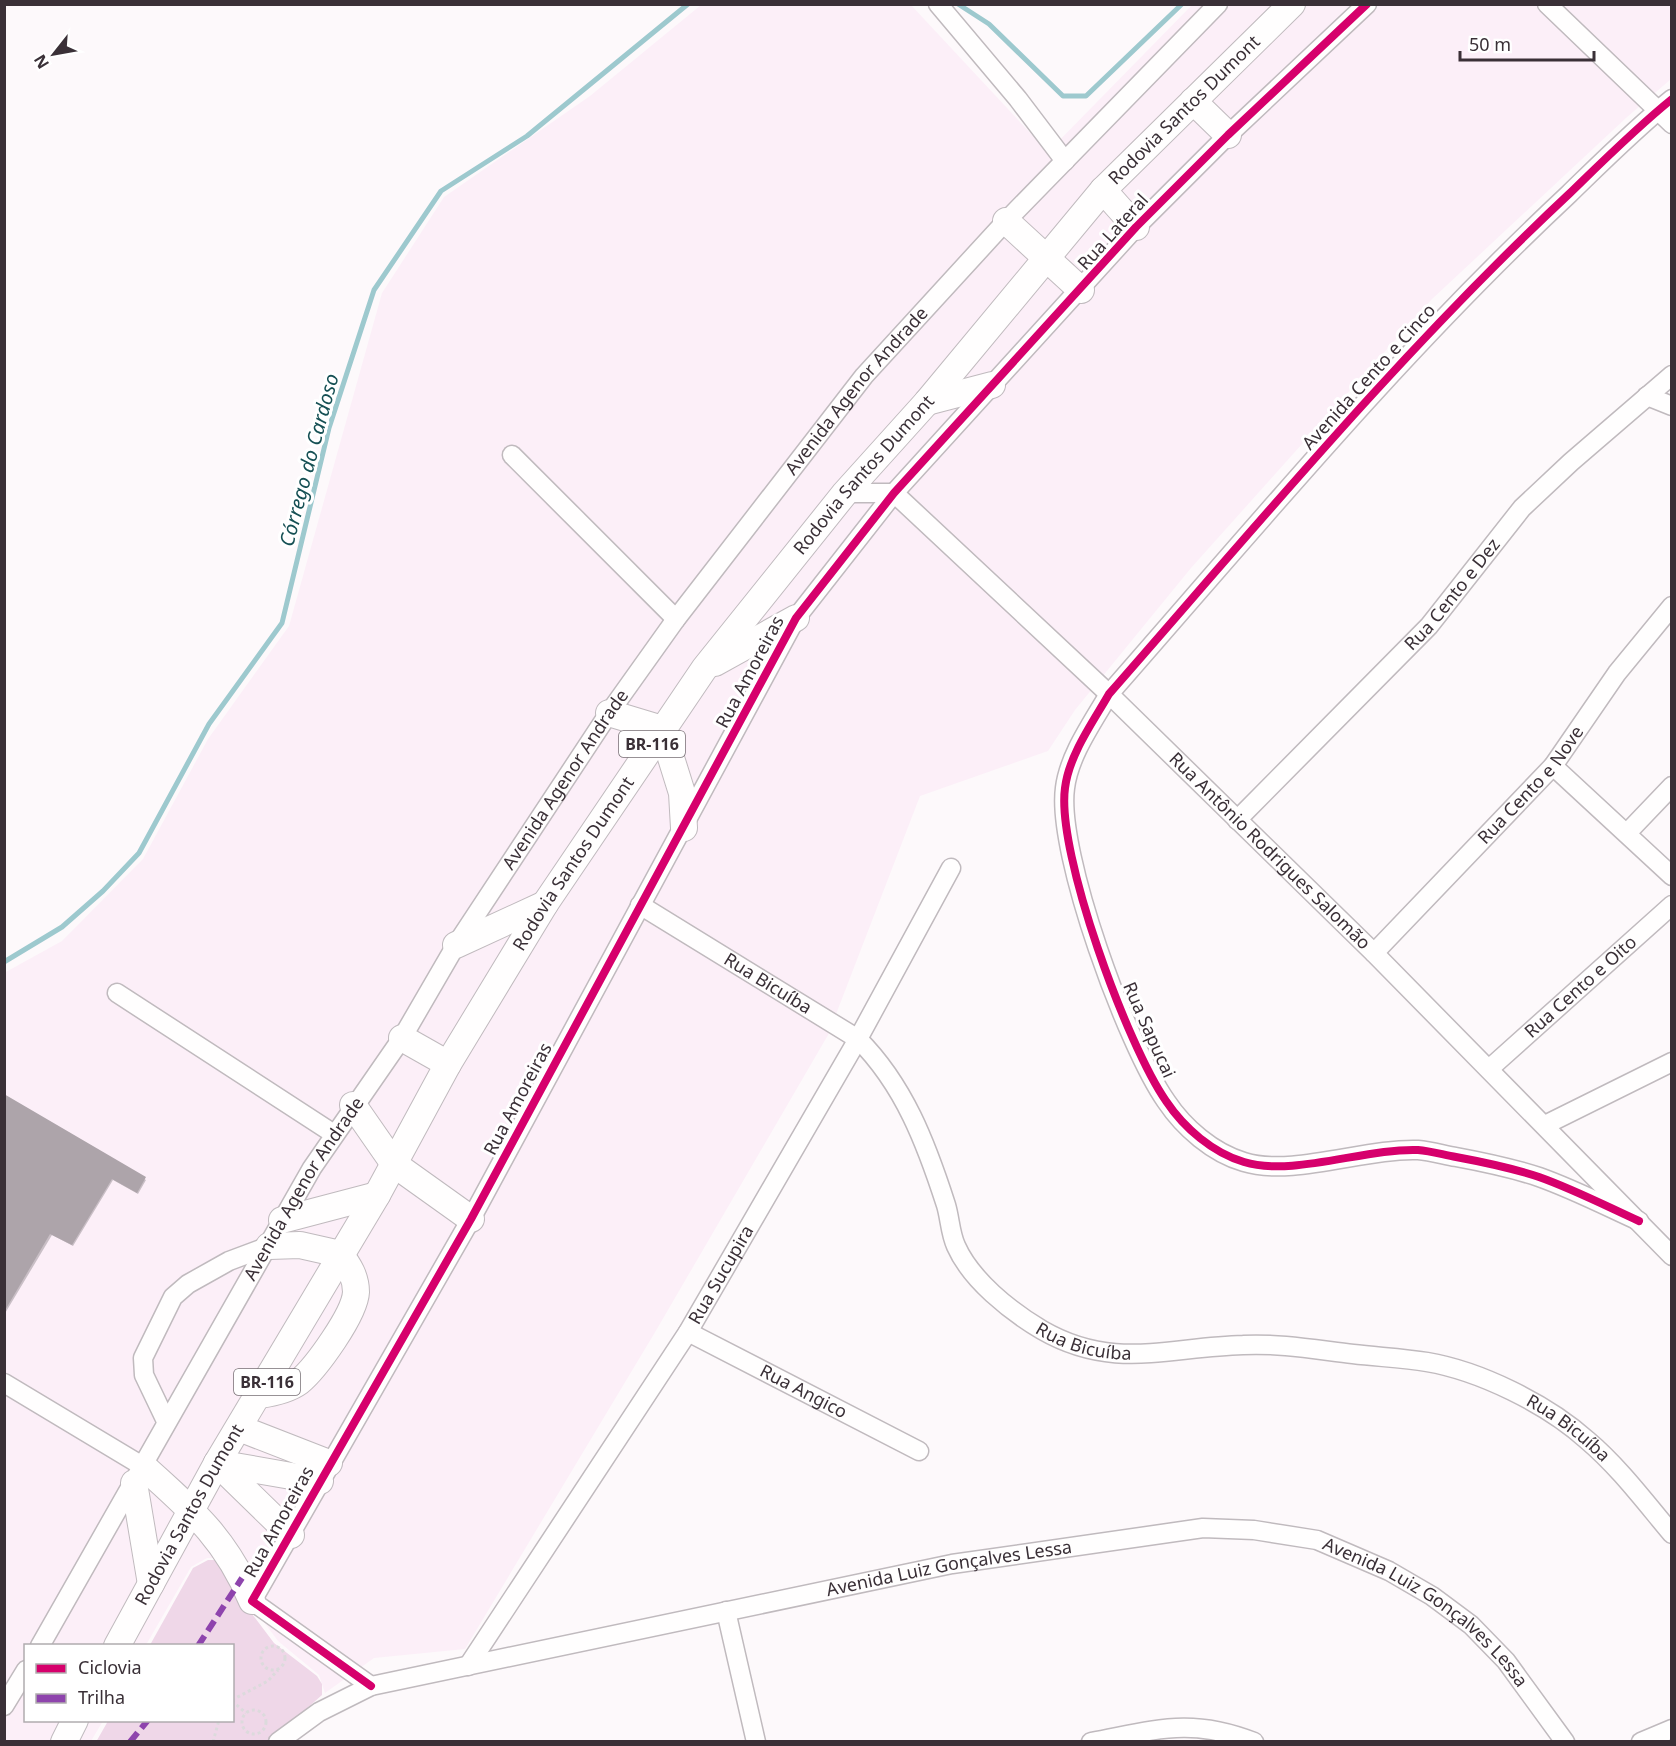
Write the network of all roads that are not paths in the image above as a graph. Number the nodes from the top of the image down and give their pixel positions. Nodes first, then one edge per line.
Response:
1 (938, 4) edge
2 (1218, 4) edge
3 (1292, 4) edge
4 (1367, 4) edge
5 (1547, 4) edge
6 (1193, 101) junction
7 (1665, 104) edge
8 (1671, 124) edge
9 (1228, 135) junction
10 (1065, 161) junction
11 (1103, 190) junction
12 (1006, 221) junction
13 (1136, 227) junction
14 (1046, 260) junction
15 (1081, 290) junction
16 (1671, 375) edge
17 (992, 385) junction
18 (1647, 396) junction
19 (927, 402) junction
20 (1671, 406) edge
21 (512, 454) dead end
22 (845, 493) junction
23 (894, 493) junction
24 (1671, 606) edge
25 (796, 618) junction
26 (676, 619) junction
27 (704, 669) junction
28 (1109, 694) junction
29 (609, 713) junction
30 (662, 729) junction
31 (1554, 766) junction
32 (1671, 786) edge
33 (1238, 820) junction
34 (684, 828) junction
35 (1628, 832) junction
36 (951, 868) dead end
37 (1671, 876) edge
38 (545, 904) junction
39 (640, 905) junction
40 (1671, 905) edge
41 (456, 945) junction
42 (1374, 953) junction
43 (117, 993) dead end
44 (402, 1038) junction
45 (858, 1039) junction
46 (1671, 1062) edge
47 (448, 1064) junction
48 (1489, 1069) junction
49 (353, 1105) junction
50 (1545, 1125) junction
51 (334, 1134) junction
52 (394, 1164) junction
53 (377, 1195) junction
54 (471, 1219) junction
55 (282, 1220) junction
56 (1639, 1221) junction
57 (269, 1246) junction
58 (340, 1254) junction
59 (1671, 1256) edge
60 (688, 1332) junction
61 (4, 1383) edge
62 (260, 1395) junction
63 (166, 1421) junction
64 (239, 1428) junction
65 (919, 1451) dead end
66 (217, 1463) junction
67 (325, 1472) junction
68 (139, 1475) junction
69 (193, 1510) junction
70 (1671, 1534) edge
71 (291, 1535) junction
72 (152, 1584) junction
73 (252, 1601) junction
74 (726, 1611) junction
75 (41, 1644) edge
76 (118, 1644) edge
77 (468, 1666) junction
78 (24, 1673) edge
79 (371, 1686) junction
80 (4, 1706) edge
81 (74, 1722) edge
82 (1671, 1729) edge
83 (64, 1742) edge
84 (278, 1742) edge
85 (756, 1742) edge
86 (1091, 1742) edge
87 (1254, 1742) edge
88 (1565, 1742) edge
89 (1641, 1742) edge

1 - 10 street
2 - 10 street, Avenida Agenor Andrade
3 - 6 highway, Rodovia Santos Dumont / BR-116
4 - 9 street, Rua Lateral
5 - 7 street
6 - 9 highway
6 - 11 highway, Rodovia Santos Dumont / BR-116
7 - 8 street
7 - 28 street, Avenida Cento e Cinco
9 - 13 street, Rua Lateral
10 - 12 street, Avenida Agenor Andrade
11 - 13 highway
11 - 14 highway, Rodovia Santos Dumont / BR-116
12 - 14 highway
12 - 26 street, Avenida Agenor Andrade
13 - 15 street, Rua Lateral
14 - 15 highway
14 - 19 highway, Rodovia Santos Dumont / BR-116
15 - 17 street, Rua Lateral
16 - 18 street, Rua Cento e Dez
17 - 19 highway
17 - 23 street, Rua Lateral
18 - 20 street
18 - 33 street, Rua Cento e Dez
19 - 22 highway, Rodovia Santos Dumont / BR-116
21 - 26 street
22 - 23 street
22 - 27 highway, Rodovia Santos Dumont / BR-116
23 - 25 street, Rua Amoreiras
23 - 28 street, Rua Antônio Rodrigues Salomão
24 - 31 street, Rua Cento e Nove
25 - 27 highway
25 - 34 street, Rua Amoreiras
26 - 29 street, Avenida Agenor Andrade
27 - 30 highway, Rodovia Santos Dumont / BR-116
28 - 33 street, Rua Antônio Rodrigues Salomão
28 - 56 street, Rua Sapucai
29 - 30 highway
29 - 41 street, Avenida Agenor Andrade
30 - 34 highway
30 - 38 highway, Rodovia Santos Dumont / BR-116
31 - 35 street
31 - 42 street, Rua Cento e Nove
32 - 35 street
33 - 42 street, Rua Antônio Rodrigues Salomão
34 - 39 street, Rua Amoreiras
35 - 37 street
36 - 45 street, Rua Sucupira
38 - 41 highway
38 - 47 highway, Rodovia Santos Dumont / BR-116
39 - 45 street, Rua Bicuíba
39 - 54 street, Rua Amoreiras
40 - 48 street, Rua Cento e Oito
41 - 44 street, Avenida Agenor Andrade
42 - 48 street, Rua Antônio Rodrigues Salomão
43 - 51 street
44 - 47 highway
44 - 49 street, Avenida Agenor Andrade
45 - 60 street, Rua Sucupira
45 - 70 street, Rua Bicuíba
46 - 50 street
47 - 52 highway, Rodovia Santos Dumont / BR-116
48 - 50 street, Rua Antônio Rodrigues Salomão
49 - 51 street, Avenida Agenor Andrade
49 - 52 highway
50 - 56 street, Rua Antônio Rodrigues Salomão
51 - 55 street, Avenida Agenor Andrade
52 - 53 highway, Rodovia Santos Dumont / BR-116
52 - 54 highway
53 - 55 highway
53 - 58 highway, Rodovia Santos Dumont / BR-116
54 - 67 street, Rua Amoreiras
55 - 57 street, Avenida Agenor Andrade
56 - 59 street, Rua Antônio Rodrigues Salomão
57 - 58 highway
57 - 63 street, Avenida Agenor Andrade
57 - 63 street
58 - 62 highway, Rodovia Santos Dumont / BR-116
58 - 62 highway
60 - 65 street, Rua Angico
60 - 77 street, Rua Sucupira
61 - 68 street
62 - 64 highway, Rodovia Santos Dumont / BR-116
63 - 68 street, Avenida Agenor Andrade
64 - 66 highway, Rodovia Santos Dumont / BR-116
64 - 67 highway
66 - 67 highway
66 - 69 highway, Rodovia Santos Dumont / BR-116
66 - 71 highway
67 - 71 street, Rua Amoreiras
68 - 69 highway
68 - 72 highway
68 - 75 street, Avenida Agenor Andrade
69 - 72 highway, Rodovia Santos Dumont / BR-116
69 - 73 highway
71 - 73 street, Rua Amoreiras
72 - 76 highway, Rodovia Santos Dumont / BR-116
73 - 79 street, Rua Amoreiras
74 - 77 street, Avenida Luiz Gonçalves Lessa
74 - 85 street
74 - 88 street, Avenida Luiz Gonçalves Lessa
77 - 79 street, Avenida Luiz Gonçalves Lessa
78 - 80 street
79 - 84 street, Avenida Luiz Gonçalves Lessa
81 - 83 highway
82 - 89 street
86 - 87 street

